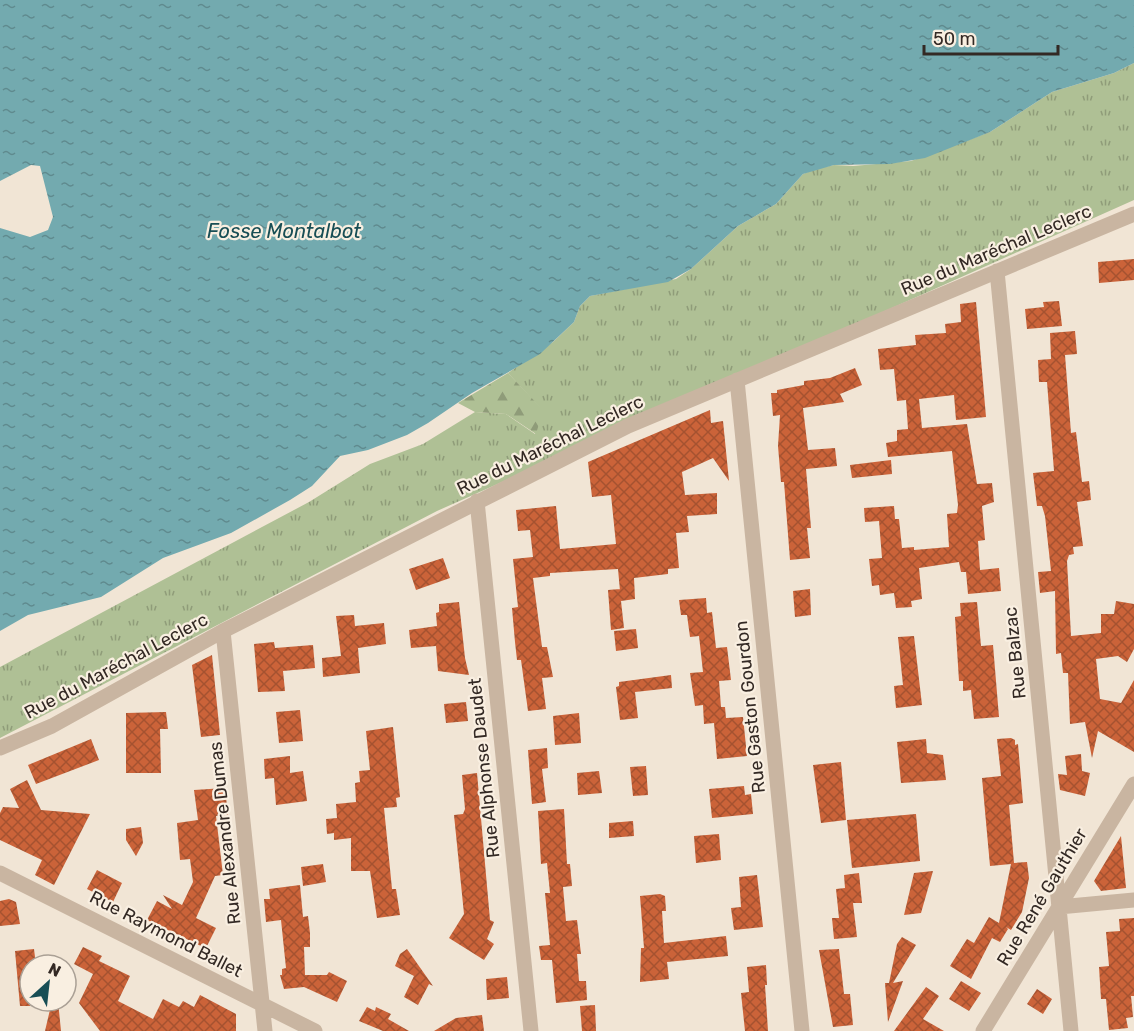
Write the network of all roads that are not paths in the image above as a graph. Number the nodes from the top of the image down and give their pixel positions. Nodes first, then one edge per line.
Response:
1 (1134, 214) edge
2 (997, 271) junction
3 (737, 380) junction
4 (477, 501) junction
5 (223, 632) junction
6 (0, 748) edge
7 (1134, 784) edge
8 (0, 873) edge
9 (1134, 900) edge
10 (1059, 907) junction
11 (263, 1005) junction
12 (265, 1031) edge
13 (315, 1031) edge
14 (531, 1031) edge
15 (802, 1031) edge
16 (983, 1031) edge
17 (1071, 1031) edge

1 - 2 street, Rue du Maréchal Leclerc
2 - 3 street, Rue du Maréchal Leclerc
2 - 10 street, Rue Balzac
3 - 4 street, Rue du Maréchal Leclerc
3 - 15 street, Rue Gaston Gourdon
4 - 5 street, Rue du Maréchal Leclerc
4 - 14 street, Rue Alphonse Daudet
5 - 6 street, Rue du Maréchal Leclerc
5 - 11 street, Rue Alexandre Dumas
7 - 10 street, Rue René Gauthier
8 - 11 street, Rue Raymond Ballet
9 - 10 street
10 - 16 street, Rue René Gauthier
10 - 17 street, Rue Balzac
11 - 12 street, Rue Alexandre Dumas
11 - 13 street, Rue Raymond Ballet

